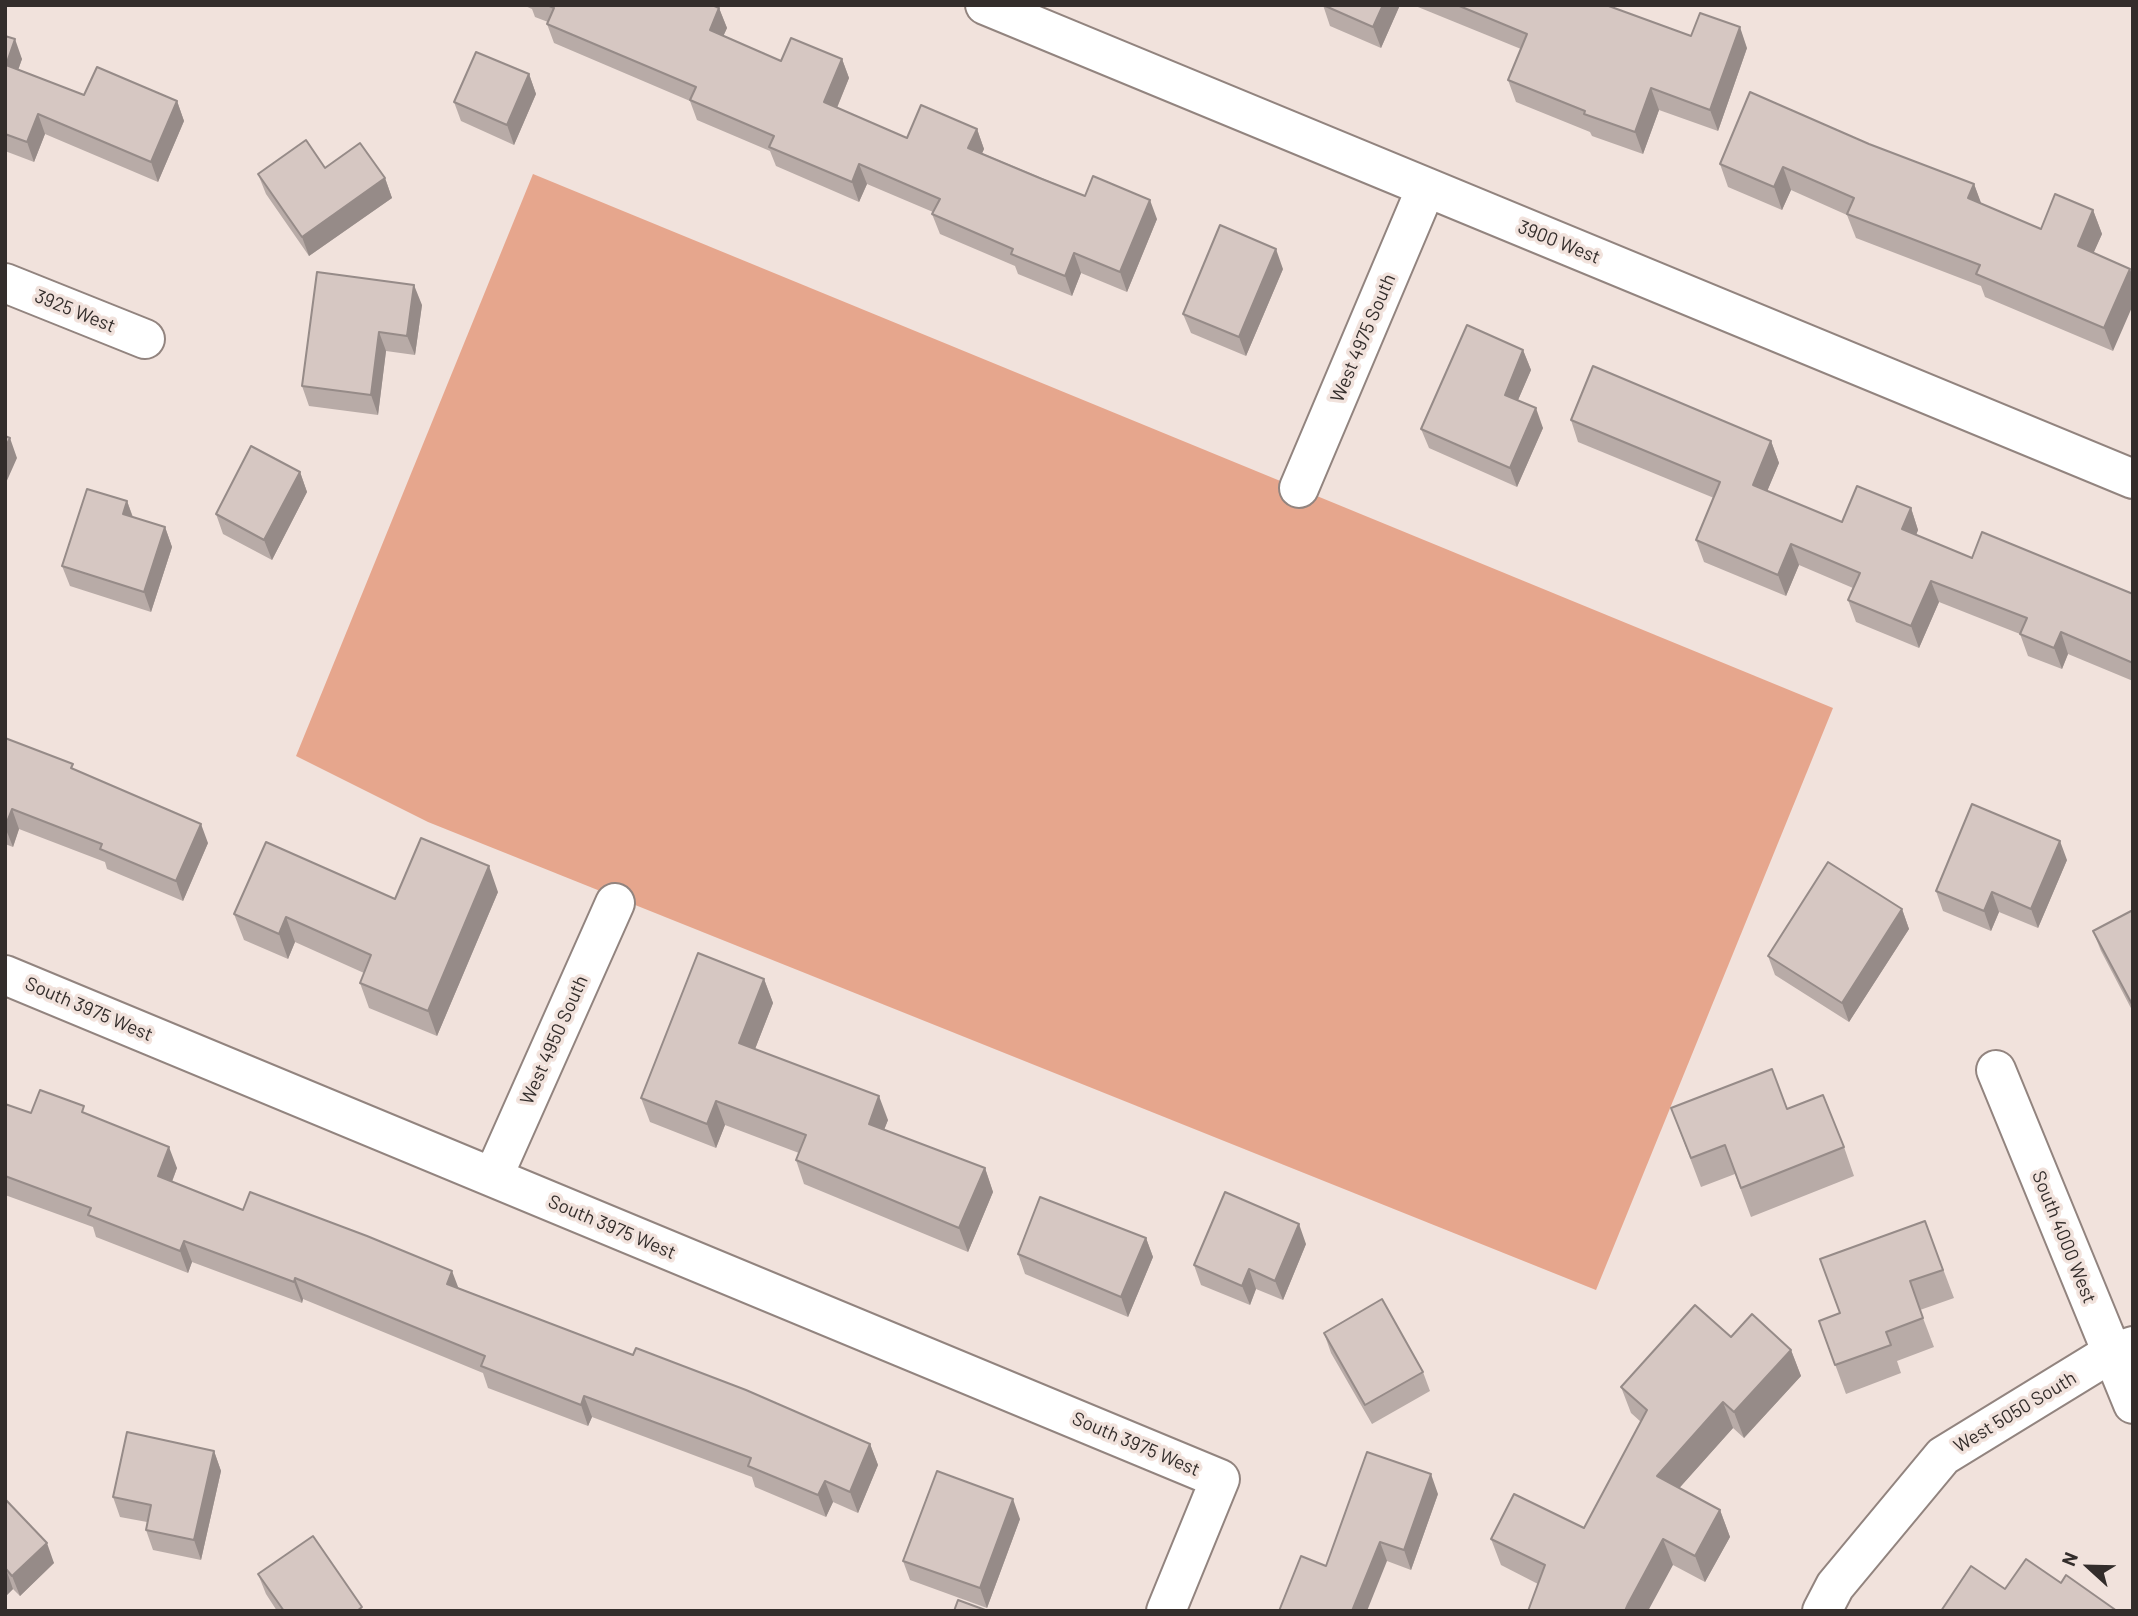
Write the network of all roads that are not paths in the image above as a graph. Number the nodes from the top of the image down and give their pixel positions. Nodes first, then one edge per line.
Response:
1 (985, 5) edge
2 (1426, 188) junction
3 (5, 283) edge
4 (145, 339) dead end
5 (2133, 479) edge
6 (1299, 488) dead end
7 (615, 903) dead end
8 (5, 975) edge
9 (1996, 1070) dead end
10 (493, 1177) junction
11 (2122, 1349) edge
12 (2133, 1404) edge
13 (1166, 1611) edge
14 (1822, 1611) edge

1 - 2 street, 3900 West
2 - 5 street, 3900 West
2 - 6 street, West 4975 South
3 - 4 street, 3925 West
7 - 10 street, West 4950 South
8 - 10 street, South 3975 West
9 - 11 street, South 4000 West
10 - 13 street, South 3975 West
11 - 12 street, South 4000 West
11 - 14 street, West 5050 South

